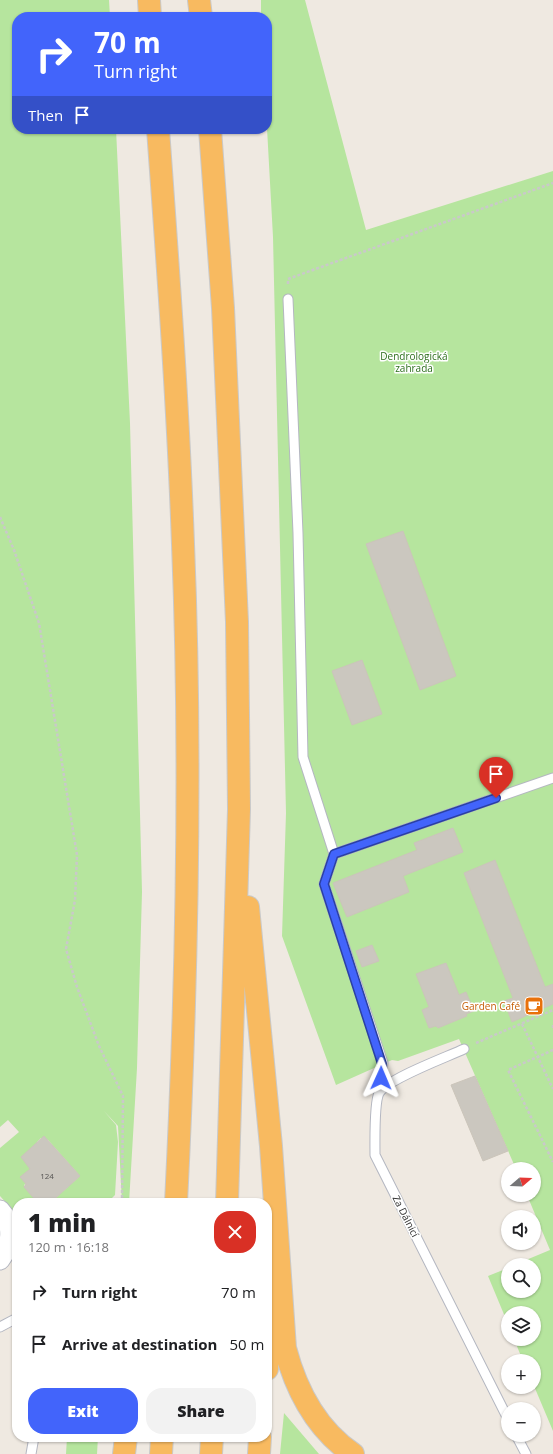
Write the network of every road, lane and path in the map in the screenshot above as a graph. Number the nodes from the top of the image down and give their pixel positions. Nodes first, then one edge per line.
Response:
1 (149, 0) edge
2 (199, 0) edge
3 (150, 12) edge
4 (200, 12) edge
5 (158, 134) edge
6 (210, 134) edge
7 (553, 184) edge
8 (288, 299) joint
9 (0, 517) edge
10 (553, 778) edge
11 (239, 810) junction
12 (334, 854) junction
13 (553, 1010) edge
14 (522, 1024) junction
15 (553, 1025) edge
16 (553, 1028) edge
17 (464, 1049) joint
18 (553, 1050) edge
19 (538, 1057) junction
20 (553, 1089) edge
21 (379, 1093) junction
22 (271, 1146) junction
23 (179, 1148) junction
24 (553, 1162) edge
25 (122, 1198) edge
26 (166, 1198) edge
27 (176, 1198) edge
28 (227, 1198) edge
29 (271, 1198) edge
30 (0, 1210) edge
31 (12, 1236) edge
32 (12, 1244) edge
33 (0, 1260) edge
34 (12, 1321) edge
35 (0, 1327) edge
36 (501, 1404) edge
37 (33, 1442) edge
38 (125, 1442) edge
39 (162, 1442) edge
40 (212, 1442) edge
41 (260, 1442) edge
42 (520, 1442) edge
43 (31, 1454) edge
44 (124, 1454) edge
45 (161, 1454) edge
46 (211, 1454) edge
47 (259, 1454) edge
48 (353, 1454) edge
49 (526, 1454) edge

1 - 3 highway
2 - 4 highway
5 - 23 highway
6 - 11 highway
7 - 8 path
8 - 12 lane
9 - 25 path
10 - 12 lane
11 - 22 highway
11 - 28 highway
12 - 21 lane, Za Dálnicí
13 - 14 path
14 - 17 path
14 - 19 path
15 - 16 path
17 - 21 lane
18 - 19 path
19 - 20 path
19 - 24 path
21 - 36 lane, Za Dálnicí
22 - 29 highway
22 - 48 highway
23 - 26 highway
23 - 27 highway
30 - 31 street
32 - 33 street
34 - 35 lane
37 - 43 lane
38 - 44 highway
39 - 45 highway
40 - 46 highway
41 - 47 highway
42 - 49 lane

